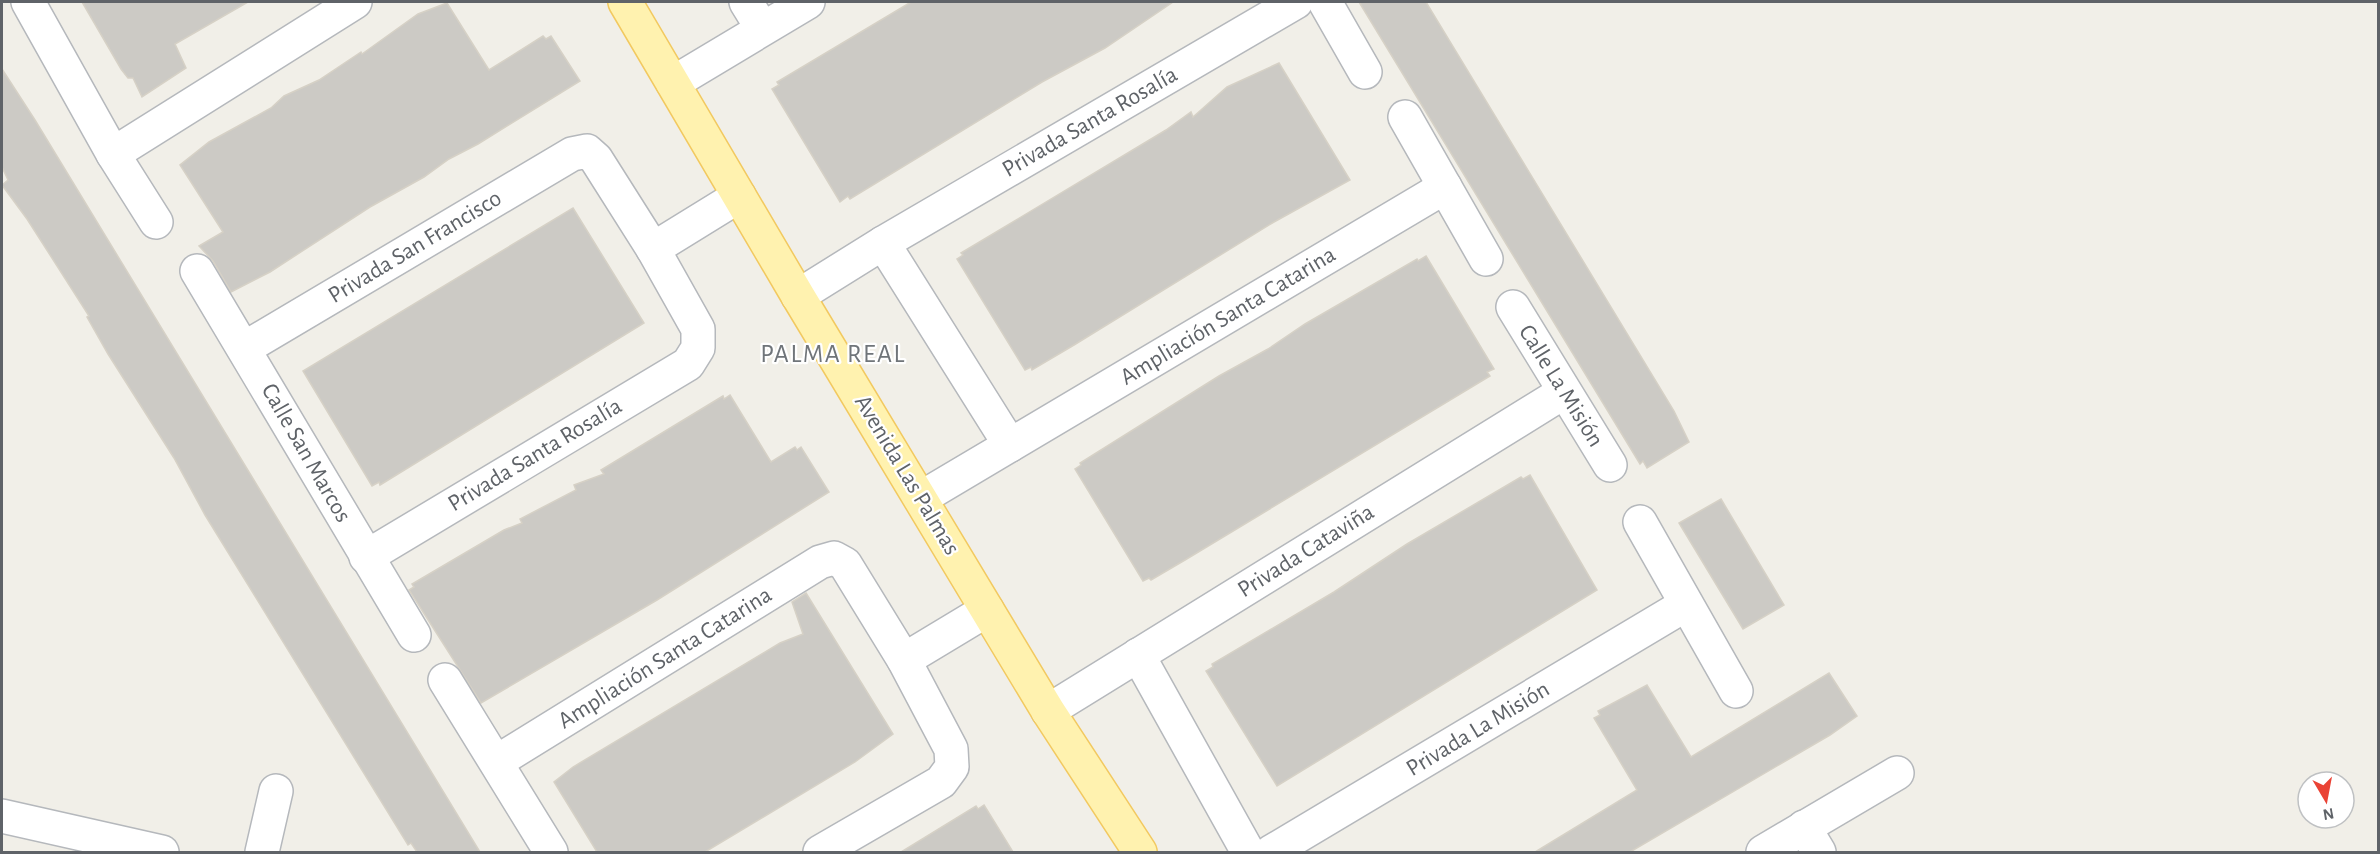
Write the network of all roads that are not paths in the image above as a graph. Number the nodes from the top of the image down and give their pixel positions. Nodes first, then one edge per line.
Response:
1 (28, 2) edge
2 (355, 2) edge
3 (625, 2) edge
4 (808, 2) edge
5 (1296, 2) edge
6 (1325, 2) edge
7 (754, 15) edge
8 (1365, 72) dead end
9 (673, 82) junction
10 (1405, 117) dead end
11 (113, 154) junction
12 (1445, 187) junction
13 (739, 196) junction
14 (156, 222) dead end
15 (884, 243) junction
16 (653, 249) junction
17 (1486, 259) dead end
18 (197, 272) dead end
19 (798, 296) junction
20 (1512, 307) dead end
21 (245, 348) junction
22 (1564, 392) junction
23 (1010, 445) junction
24 (1610, 465) dead end
25 (921, 498) junction
26 (1640, 522) dead end
27 (366, 557) junction
28 (1685, 604) junction
29 (987, 610) junction
30 (414, 635) dead end
31 (1138, 655) junction
32 (904, 660) junction
33 (445, 680) dead end
34 (1736, 690) dead end
35 (1048, 711) junction
36 (498, 761) junction
37 (1897, 773) dead end
38 (276, 791) dead end
39 (2, 816) edge
40 (1811, 840) edge
41 (162, 852) edge
42 (262, 852) edge
43 (551, 852) edge
44 (820, 852) edge
45 (1140, 852) edge
46 (1248, 852) edge
47 (1271, 852) edge
48 (1763, 852) edge

1 - 11 street
2 - 11 street
3 - 9 main road, Avenida Las Palmas
4 - 7 street
5 - 15 street, Privada Santa Rosalía
6 - 8 street
7 - 9 street
9 - 13 main road, Avenida Las Palmas
10 - 12 street
11 - 14 street
12 - 17 street
12 - 23 street, Ampliación Santa Catarina
13 - 16 street
13 - 19 main road, Avenida Las Palmas
15 - 19 street, Privada Santa Rosalía
15 - 23 street
16 - 21 street, Privada San Francisco
16 - 27 street, Privada Santa Rosalía
18 - 21 street, Calle San Marcos
19 - 25 main road, Avenida Las Palmas
20 - 22 street, Calle La Misión
21 - 27 street, Calle San Marcos
22 - 24 street, Calle La Misión
22 - 31 street, Privada Cataviña
23 - 25 street, Ampliación Santa Catarina
25 - 29 main road, Avenida Las Palmas
26 - 28 street
27 - 30 street, Calle San Marcos
28 - 34 street
28 - 47 street, Privada La Misión
29 - 32 street
29 - 35 main road, Avenida Las Palmas
31 - 35 street, Privada Cataviña
31 - 46 street
32 - 36 street, Ampliación Santa Catarina
32 - 44 street
33 - 36 street
35 - 45 main road, Avenida Las Palmas
36 - 43 street
37 - 40 street
38 - 42 street
39 - 41 street
40 - 48 street

